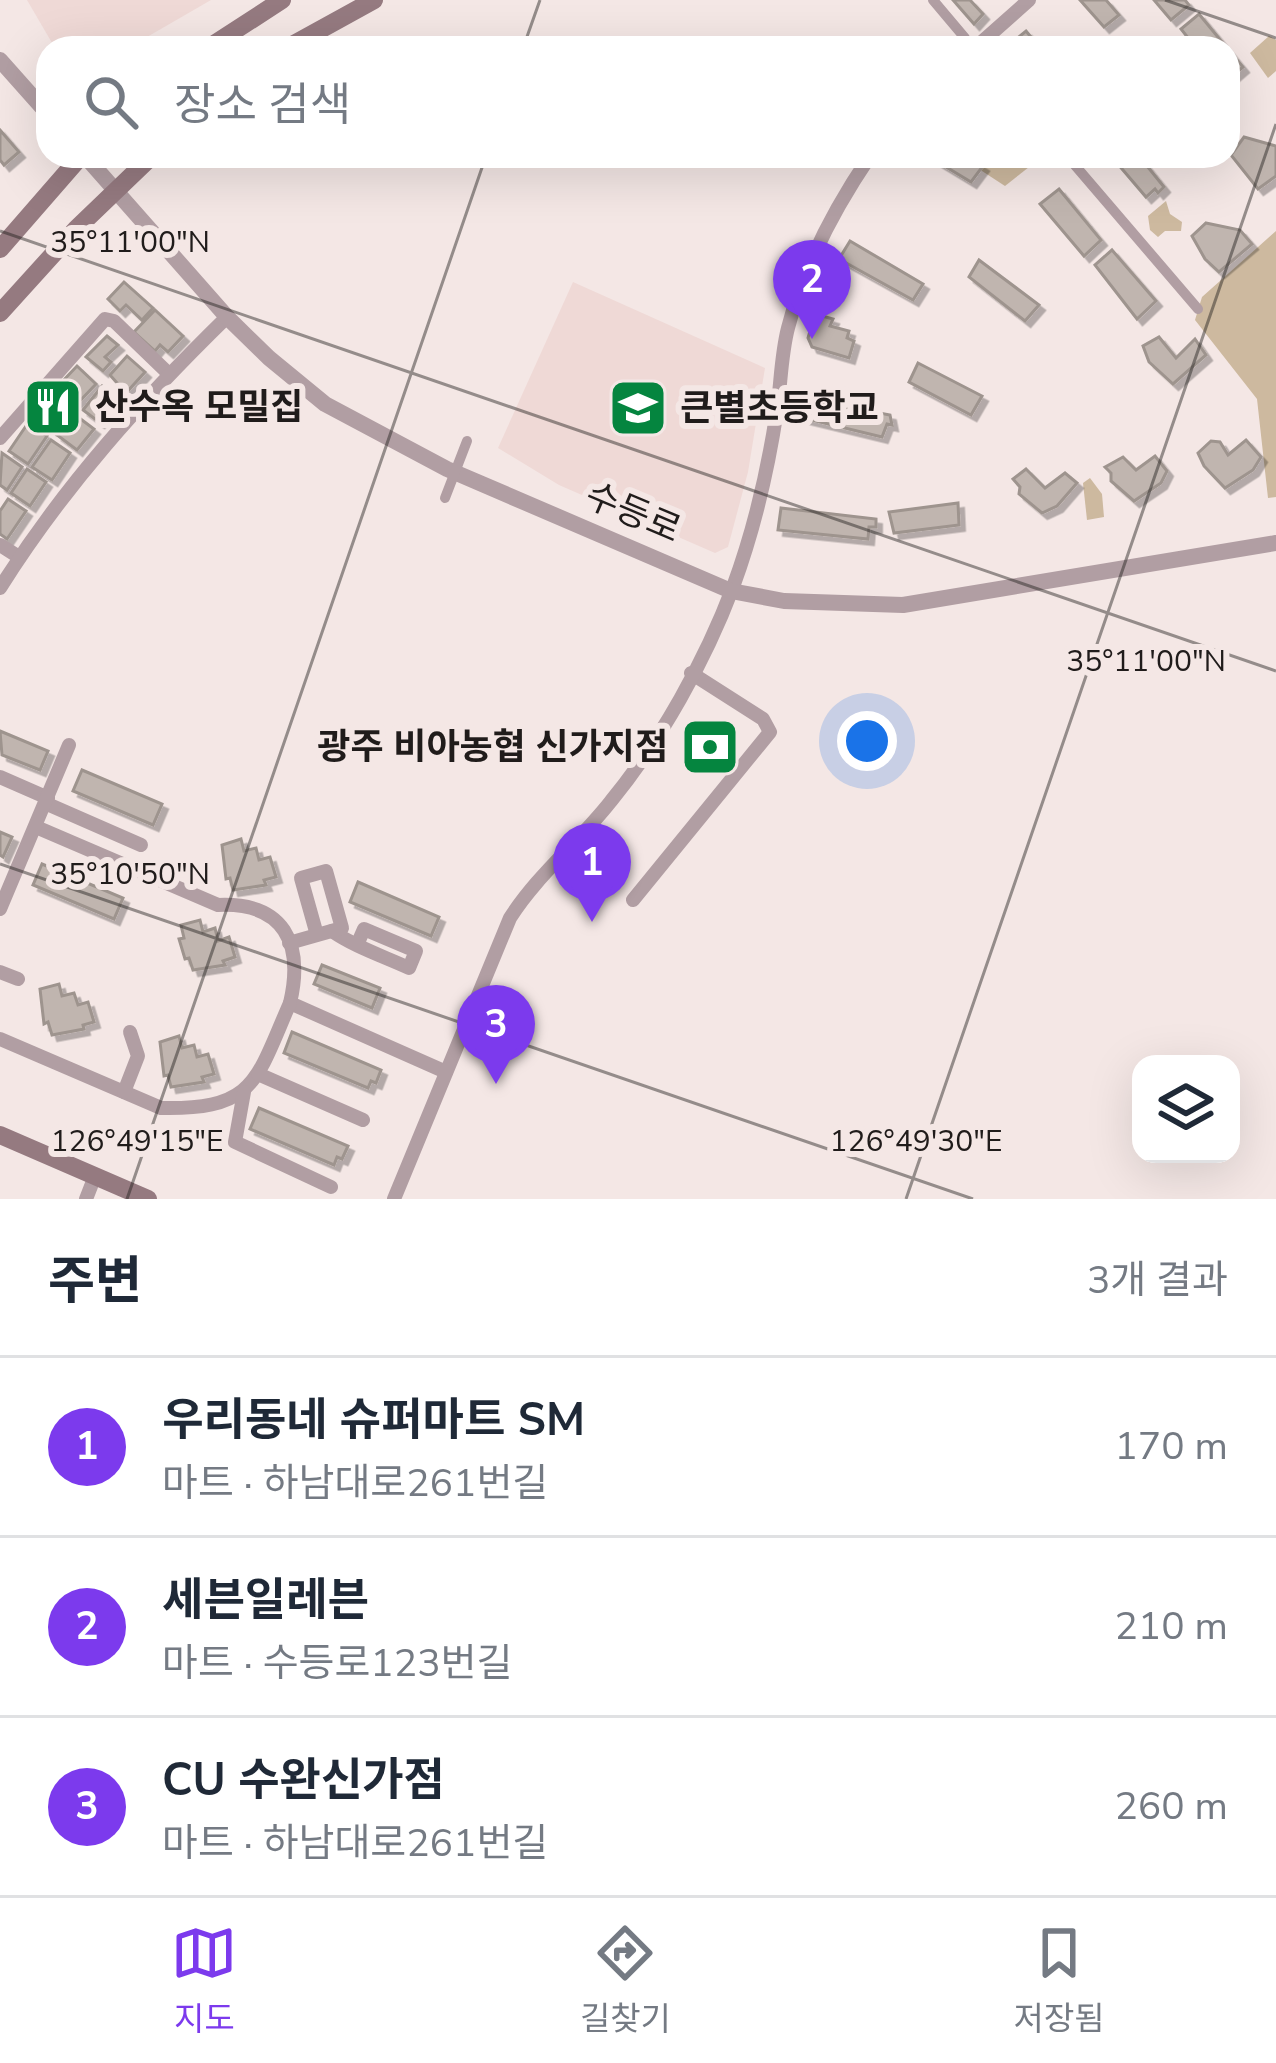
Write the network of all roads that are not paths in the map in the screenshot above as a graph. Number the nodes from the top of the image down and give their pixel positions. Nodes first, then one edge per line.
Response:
1 (282, 0) edge
2 (374, 0) edge
3 (933, 0) edge
4 (1029, 0) edge
5 (226, 36) edge
6 (309, 36) edge
7 (964, 36) edge
8 (980, 36) edge
9 (0, 60) edge
10 (36, 100) edge
11 (72, 168) edge
12 (95, 168) edge
13 (139, 168) edge
14 (862, 168) edge
15 (1077, 168) edge
16 (115, 189) junction
17 (0, 249) edge
18 (1198, 309) dead end
19 (0, 313) edge
20 (227, 317) junction
21 (169, 374) junction
22 (0, 438) edge
23 (466, 441) dead end
24 (445, 498) dead end
25 (1276, 543) edge
26 (0, 544) edge
27 (19, 557) junction
28 (0, 588) edge
29 (731, 591) junction
30 (691, 673) junction
31 (69, 745) dead end
32 (0, 777) edge
33 (47, 801) junction
34 (36, 827) junction
35 (141, 844) dead end
36 (5, 885) edge
37 (633, 900) dead end
38 (0, 909) edge
39 (289, 943) junction
40 (356, 945) dead end
41 (0, 972) edge
42 (18, 979) dead end
43 (290, 1003) junction
44 (130, 1032) dead end
45 (0, 1040) edge
46 (446, 1072) junction
47 (258, 1075) junction
48 (124, 1092) junction
49 (244, 1092) junction
50 (363, 1120) dead end
51 (0, 1135) edge
52 (95, 1176) junction
53 (332, 1187) dead end
54 (86, 1199) edge
55 (148, 1199) edge
56 (394, 1199) edge

1 - 5 main road
2 - 6 main road
3 - 7 street
4 - 8 street
9 - 10 street
11 - 17 main road
12 - 16 street, 수등로
13 - 16 main road
14 - 29 street
15 - 18 street
16 - 19 main road
16 - 20 street, 수등로
20 - 21 street
20 - 29 street, 수등로
21 - 22 street
21 - 27 street
23 - 24 street, bridge
25 - 29 street, 수등로
26 - 27 street
27 - 28 street
29 - 30 street
30 - 37 street
30 - 46 street
31 - 33 street
32 - 33 street
33 - 34 street
33 - 35 street
34 - 36 street
34 - 39 street
36 - 38 street
39 - 40 street
39 - 43 street
41 - 42 street
43 - 46 street
43 - 47 street
44 - 48 street
45 - 48 street
46 - 56 street
47 - 49 street
47 - 50 street
48 - 49 street
49 - 53 street
51 - 52 main road
52 - 54 street
52 - 55 main road

